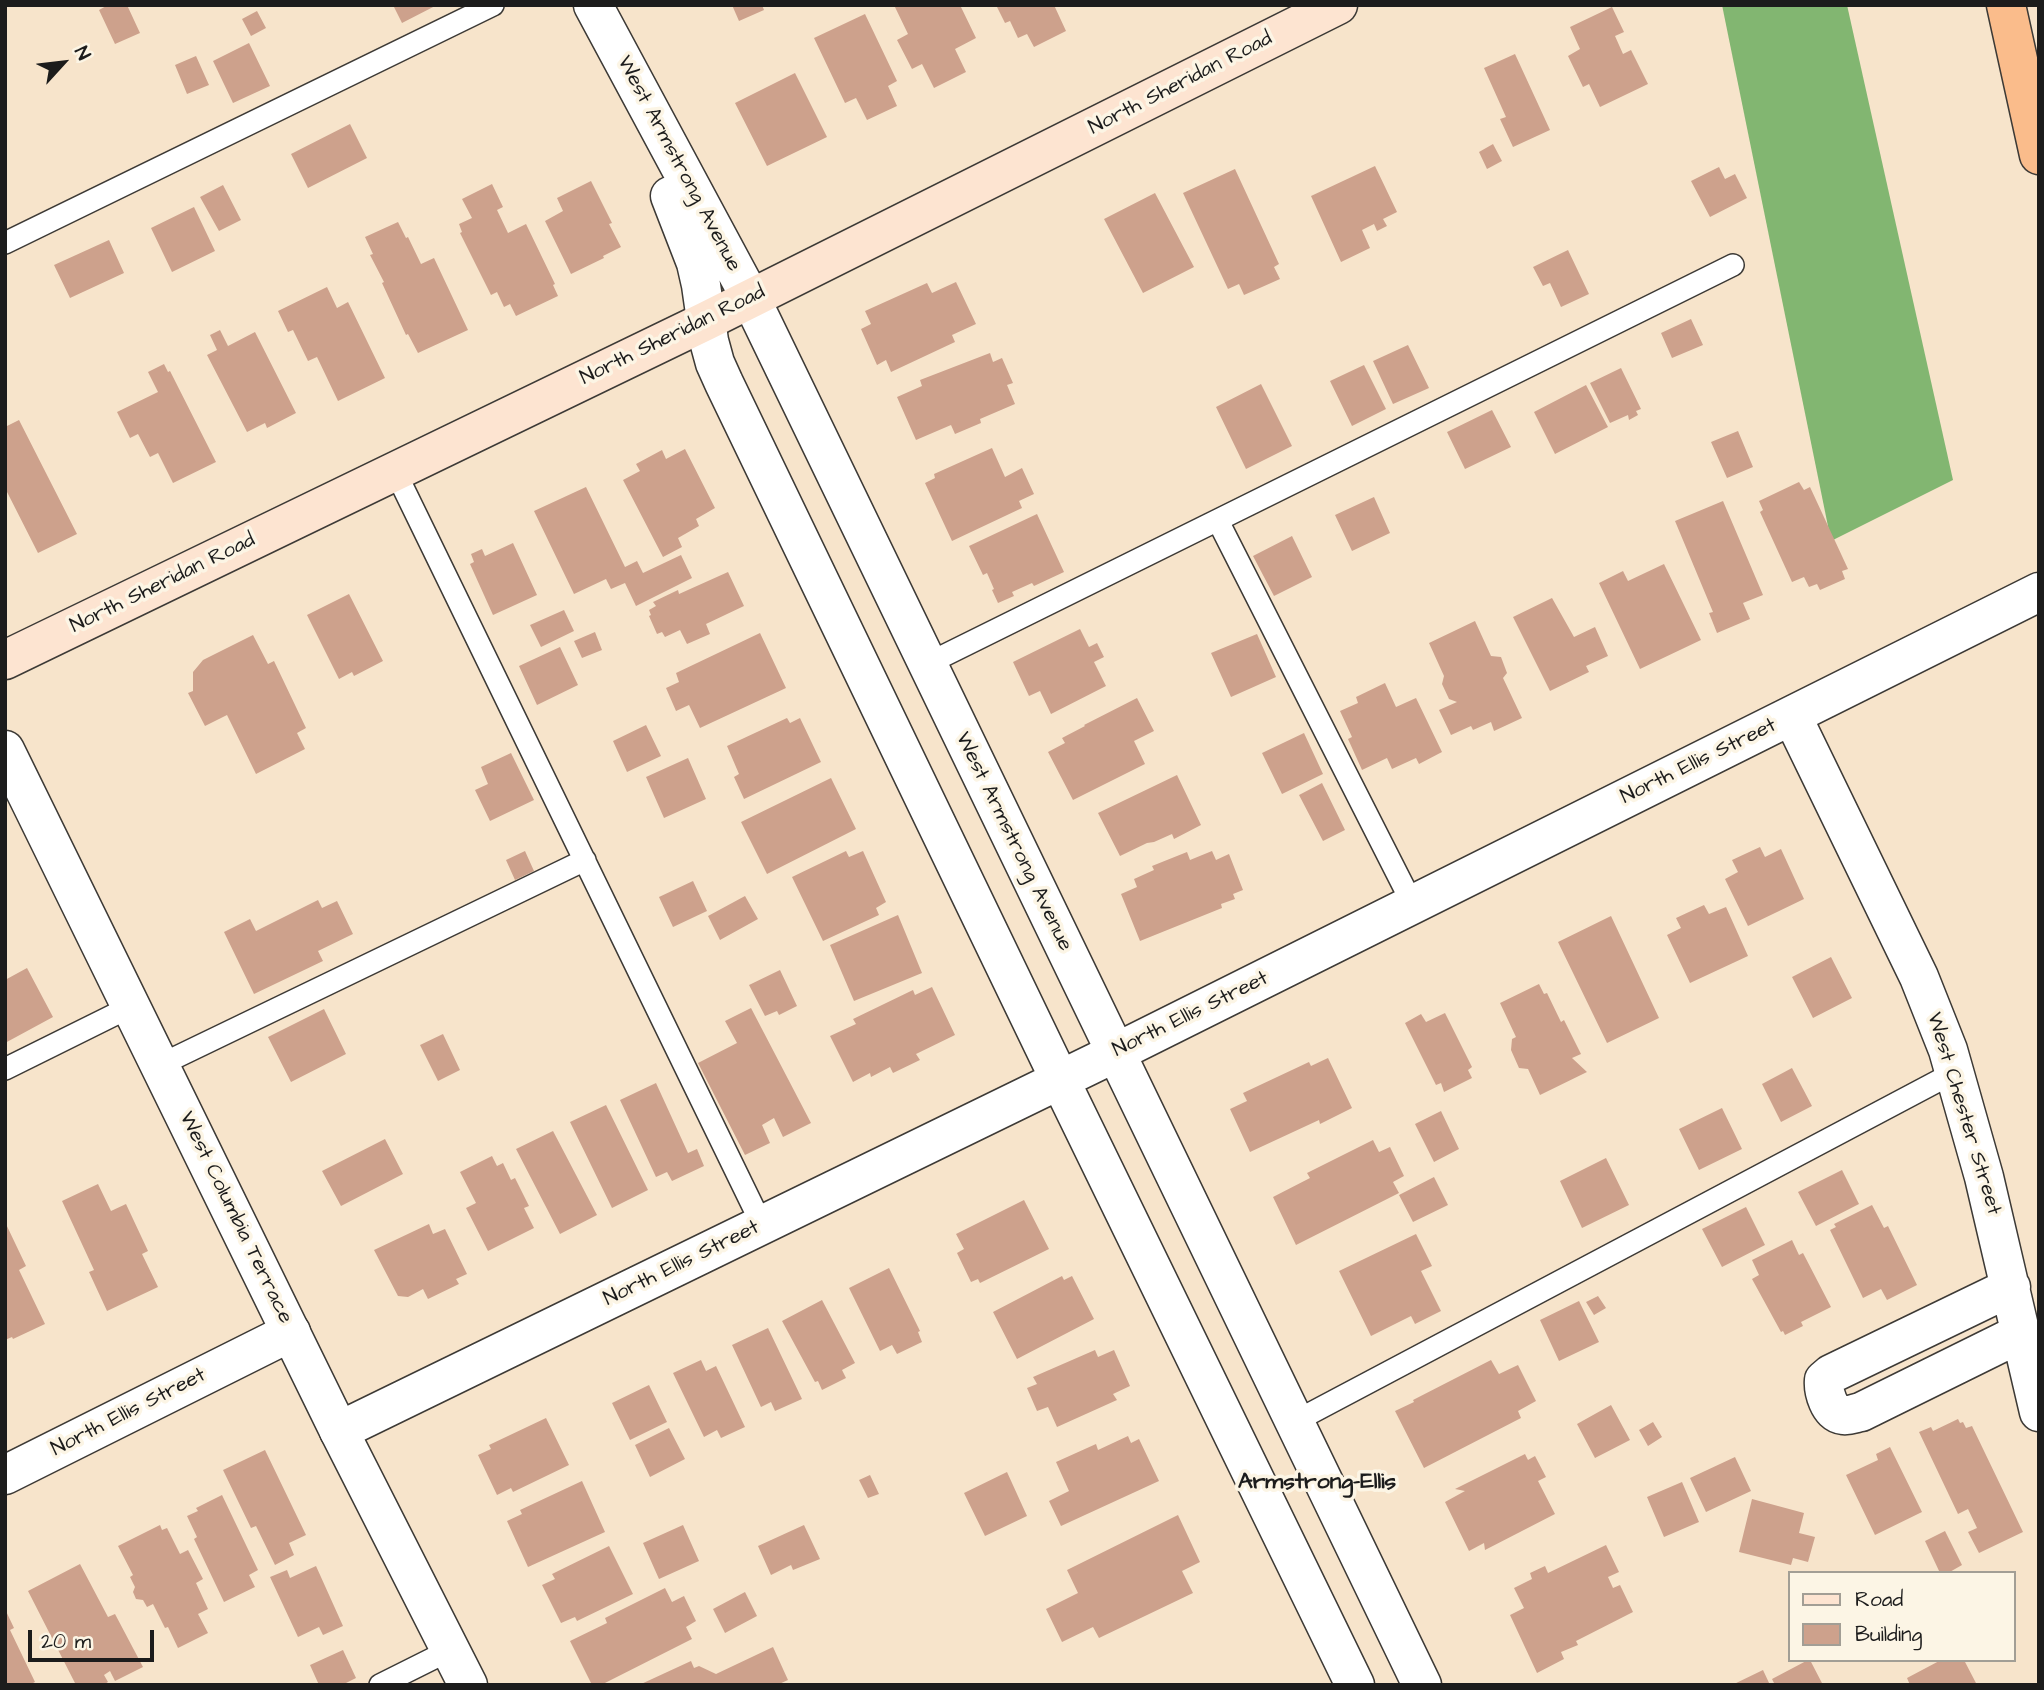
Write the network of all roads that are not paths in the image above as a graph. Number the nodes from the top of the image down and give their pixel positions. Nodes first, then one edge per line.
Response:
1 (493, 5) edge
2 (592, 5) edge
3 (1338, 5) edge
4 (2006, 5) edge
5 (2039, 155) edge
6 (5, 243) edge
7 (1733, 265) dead end
8 (751, 299) junction
9 (706, 321) junction
10 (395, 471) junction
11 (1218, 521) junction
12 (2039, 592) edge
13 (5, 660) edge
14 (927, 664) junction
15 (1792, 716) junction
16 (5, 750) edge
17 (585, 860) junction
18 (1413, 905) junction
19 (132, 1006) junction
20 (1115, 1053) junction
21 (160, 1065) junction
22 (5, 1069) edge
23 (1955, 1072) junction
24 (1060, 1080) junction
25 (762, 1225) junction
26 (2011, 1287) junction
27 (290, 1332) junction
28 (2021, 1333) junction
29 (2039, 1412) edge
30 (1294, 1422) junction
31 (339, 1431) junction
32 (5, 1475) edge
33 (450, 1650) junction
34 (380, 1685) edge
35 (468, 1685) edge
36 (1355, 1685) edge
37 (1422, 1685) edge

1 - 6 lane
2 - 8 street, West Armstrong Avenue
2 - 9 street, West Armstrong Avenue
3 - 8 main road, North Sheridan Road
4 - 5 highway
7 - 11 lane
8 - 9 main road, North Sheridan Road
8 - 14 street, West Armstrong Avenue
9 - 10 main road, North Sheridan Road
9 - 24 street, West Armstrong Avenue
10 - 13 main road, North Sheridan Road
10 - 17 lane
11 - 14 lane
11 - 18 lane
12 - 15 street, North Ellis Street
14 - 20 street, West Armstrong Avenue
15 - 18 street, North Ellis Street
15 - 23 street, West Chester Street
16 - 19 street, West Columbia Terrace
17 - 21 lane
17 - 25 lane
18 - 20 street, North Ellis Street
19 - 21 street, West Columbia Terrace
19 - 22 lane
20 - 24 street, North Ellis Street
20 - 30 street, West Armstrong Avenue
21 - 27 street, West Columbia Terrace
23 - 26 street, West Chester Street
23 - 30 lane
24 - 25 street, North Ellis Street
24 - 36 street, West Armstrong Avenue
25 - 31 street, North Ellis Street
26 - 28 street, West Chester Street
26 - 28 street
27 - 31 street, West Columbia Terrace
27 - 32 street, North Ellis Street
28 - 29 street, West Chester Street
30 - 37 street, West Armstrong Avenue
31 - 33 street, West Columbia Terrace
33 - 34 lane
33 - 35 street, West Columbia Terrace

